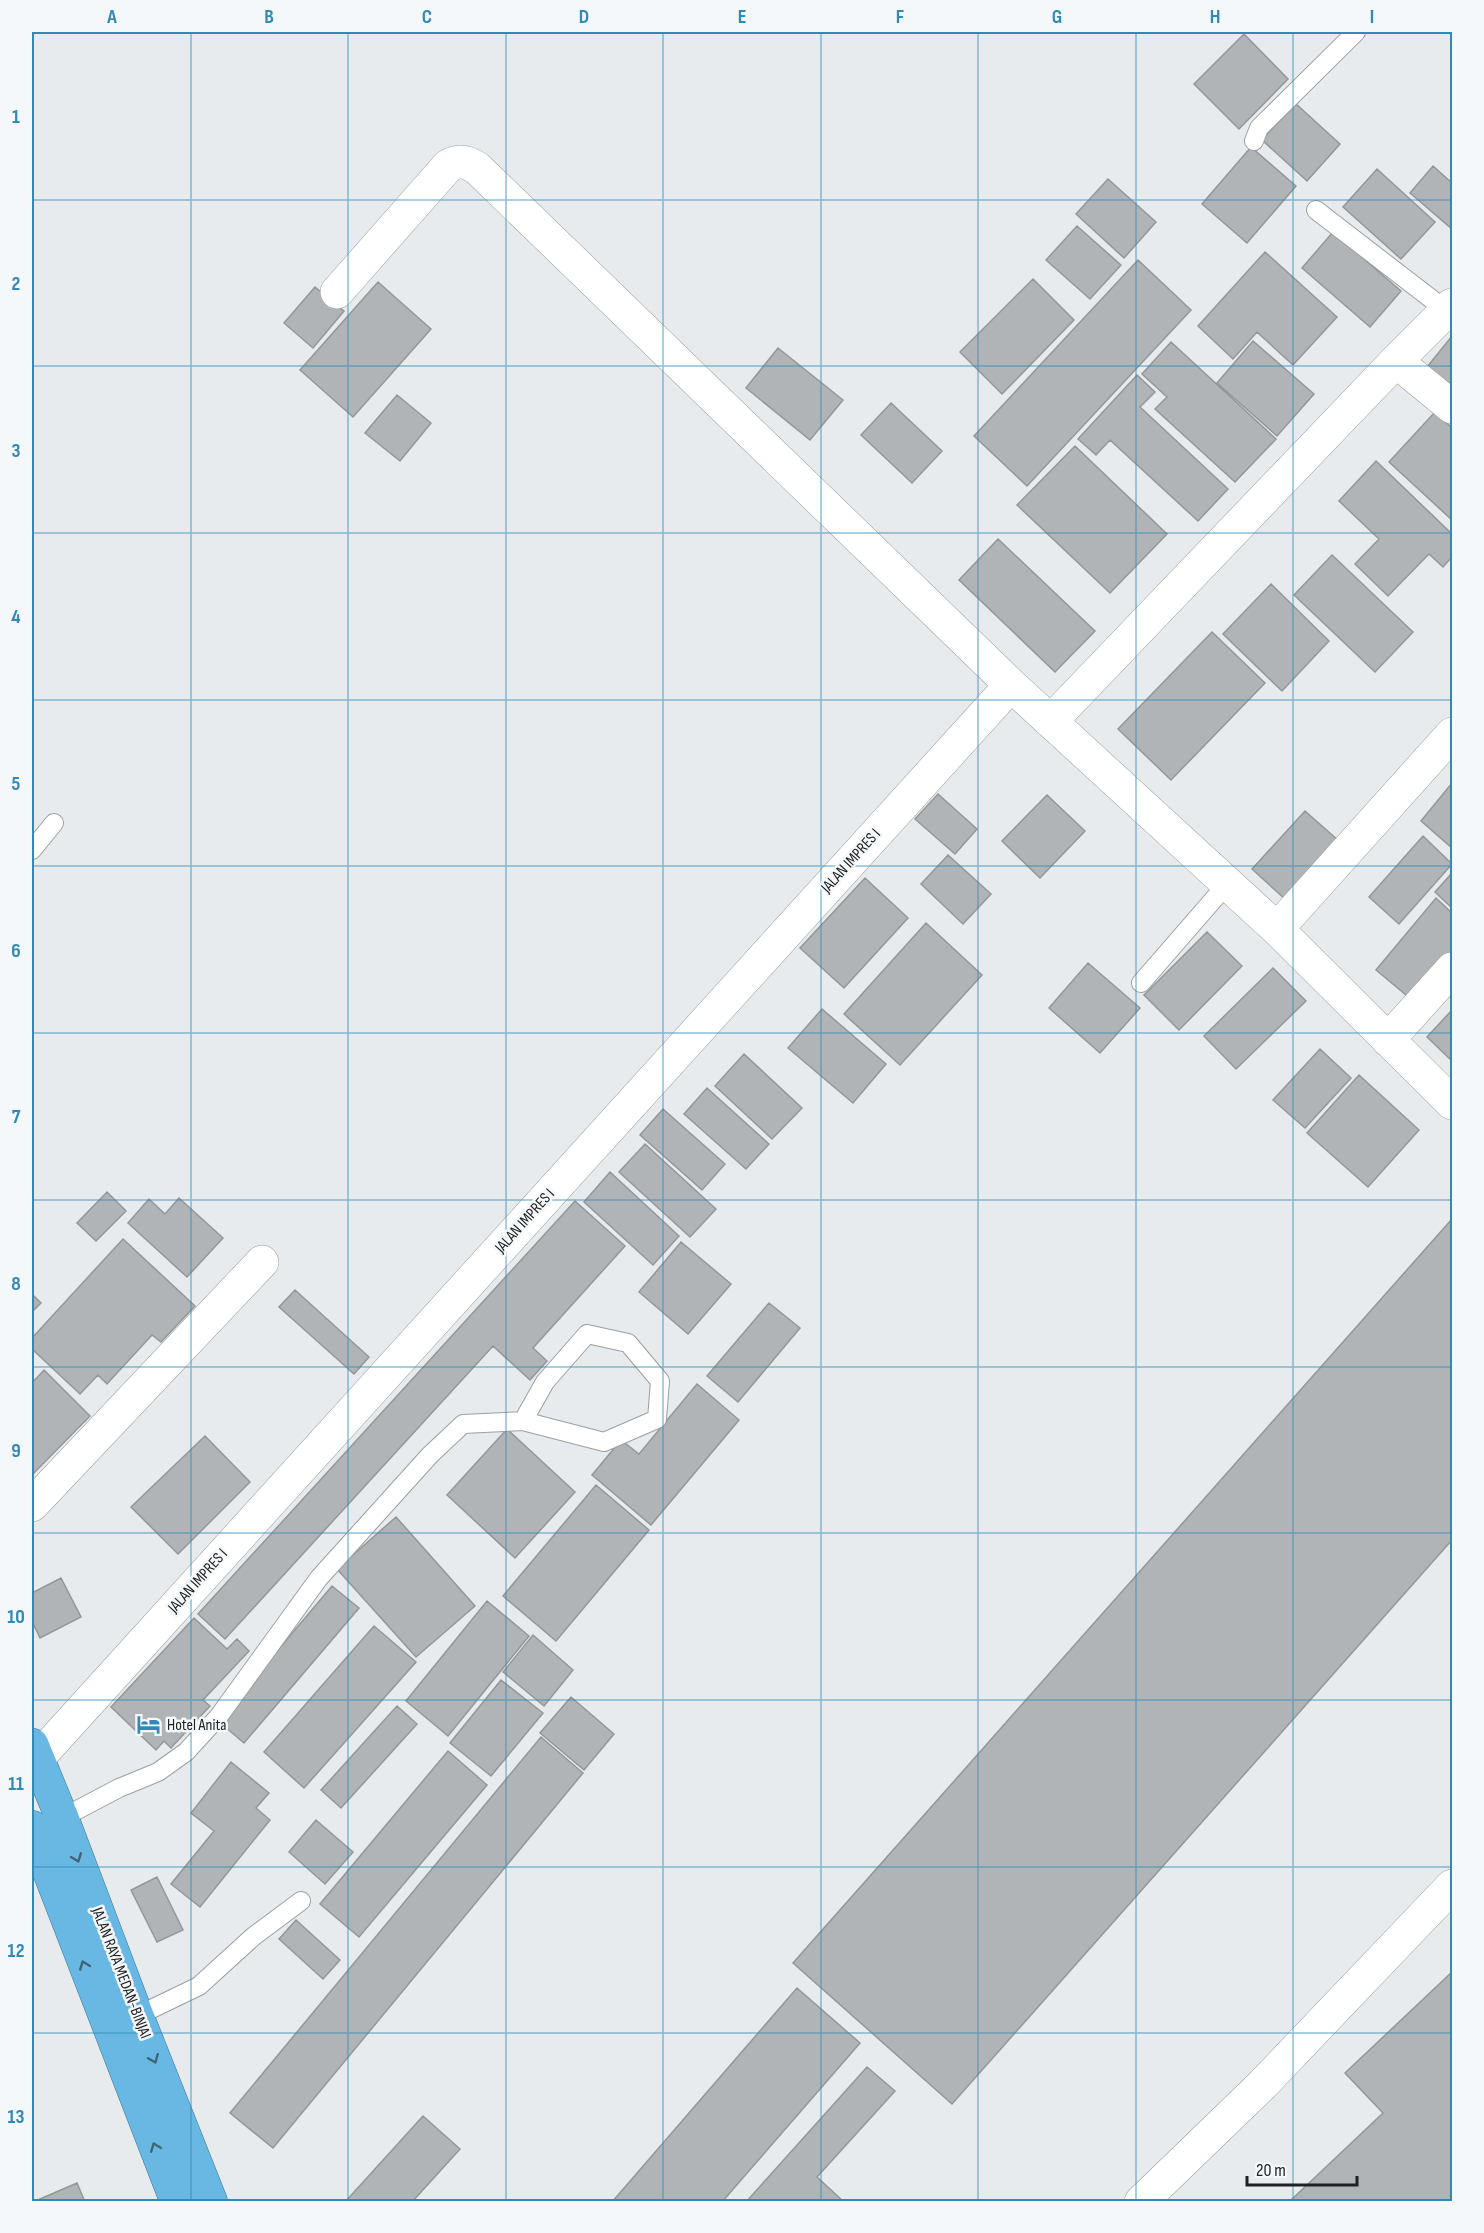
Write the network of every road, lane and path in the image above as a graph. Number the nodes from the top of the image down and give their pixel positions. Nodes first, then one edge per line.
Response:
1 (1356, 32) edge
2 (1254, 141) dead end
3 (1316, 210) dead end
4 (337, 292) dead end
5 (1449, 308) edge
6 (1396, 360) junction
7 (1452, 407) edge
8 (1011, 685) junction
9 (1051, 721) junction
10 (1452, 734) edge
11 (54, 823) dead end
12 (32, 850) edge
13 (1227, 884) junction
14 (1277, 929) junction
15 (1452, 969) edge
16 (1141, 983) dead end
17 (1388, 1040) junction
18 (1452, 1103) edge
19 (262, 1262) dead end
20 (523, 1421) junction
21 (32, 1505) edge
22 (35, 1751) edge
23 (62, 1818) junction
24 (32, 1827) edge
25 (1452, 1886) edge
26 (301, 1901) dead end
27 (137, 2016) junction
28 (177, 2202) edge
29 (211, 2202) edge
30 (1141, 2202) edge

1 - 2 lane
3 - 5 lane
4 - 8 street
5 - 6 street
6 - 7 street
6 - 9 street
8 - 9 street
8 - 22 street, JALAN IMPRES I
9 - 13 street
10 - 14 street
11 - 12 lane
13 - 14 street
13 - 16 lane
14 - 17 street
15 - 17 street
17 - 18 street
19 - 21 street
20 - 20 lane
20 - 23 lane
22 - 23 highway, JALAN RAYA MEDAN-BINJAI
23 -> 27 highway, JALAN RAYA MEDAN-BINJAI
28 -> 24 highway, JALAN RAYA MEDAN-BINJAI
25 - 30 street
26 - 27 lane
27 -> 29 highway, JALAN RAYA MEDAN-BINJAI

